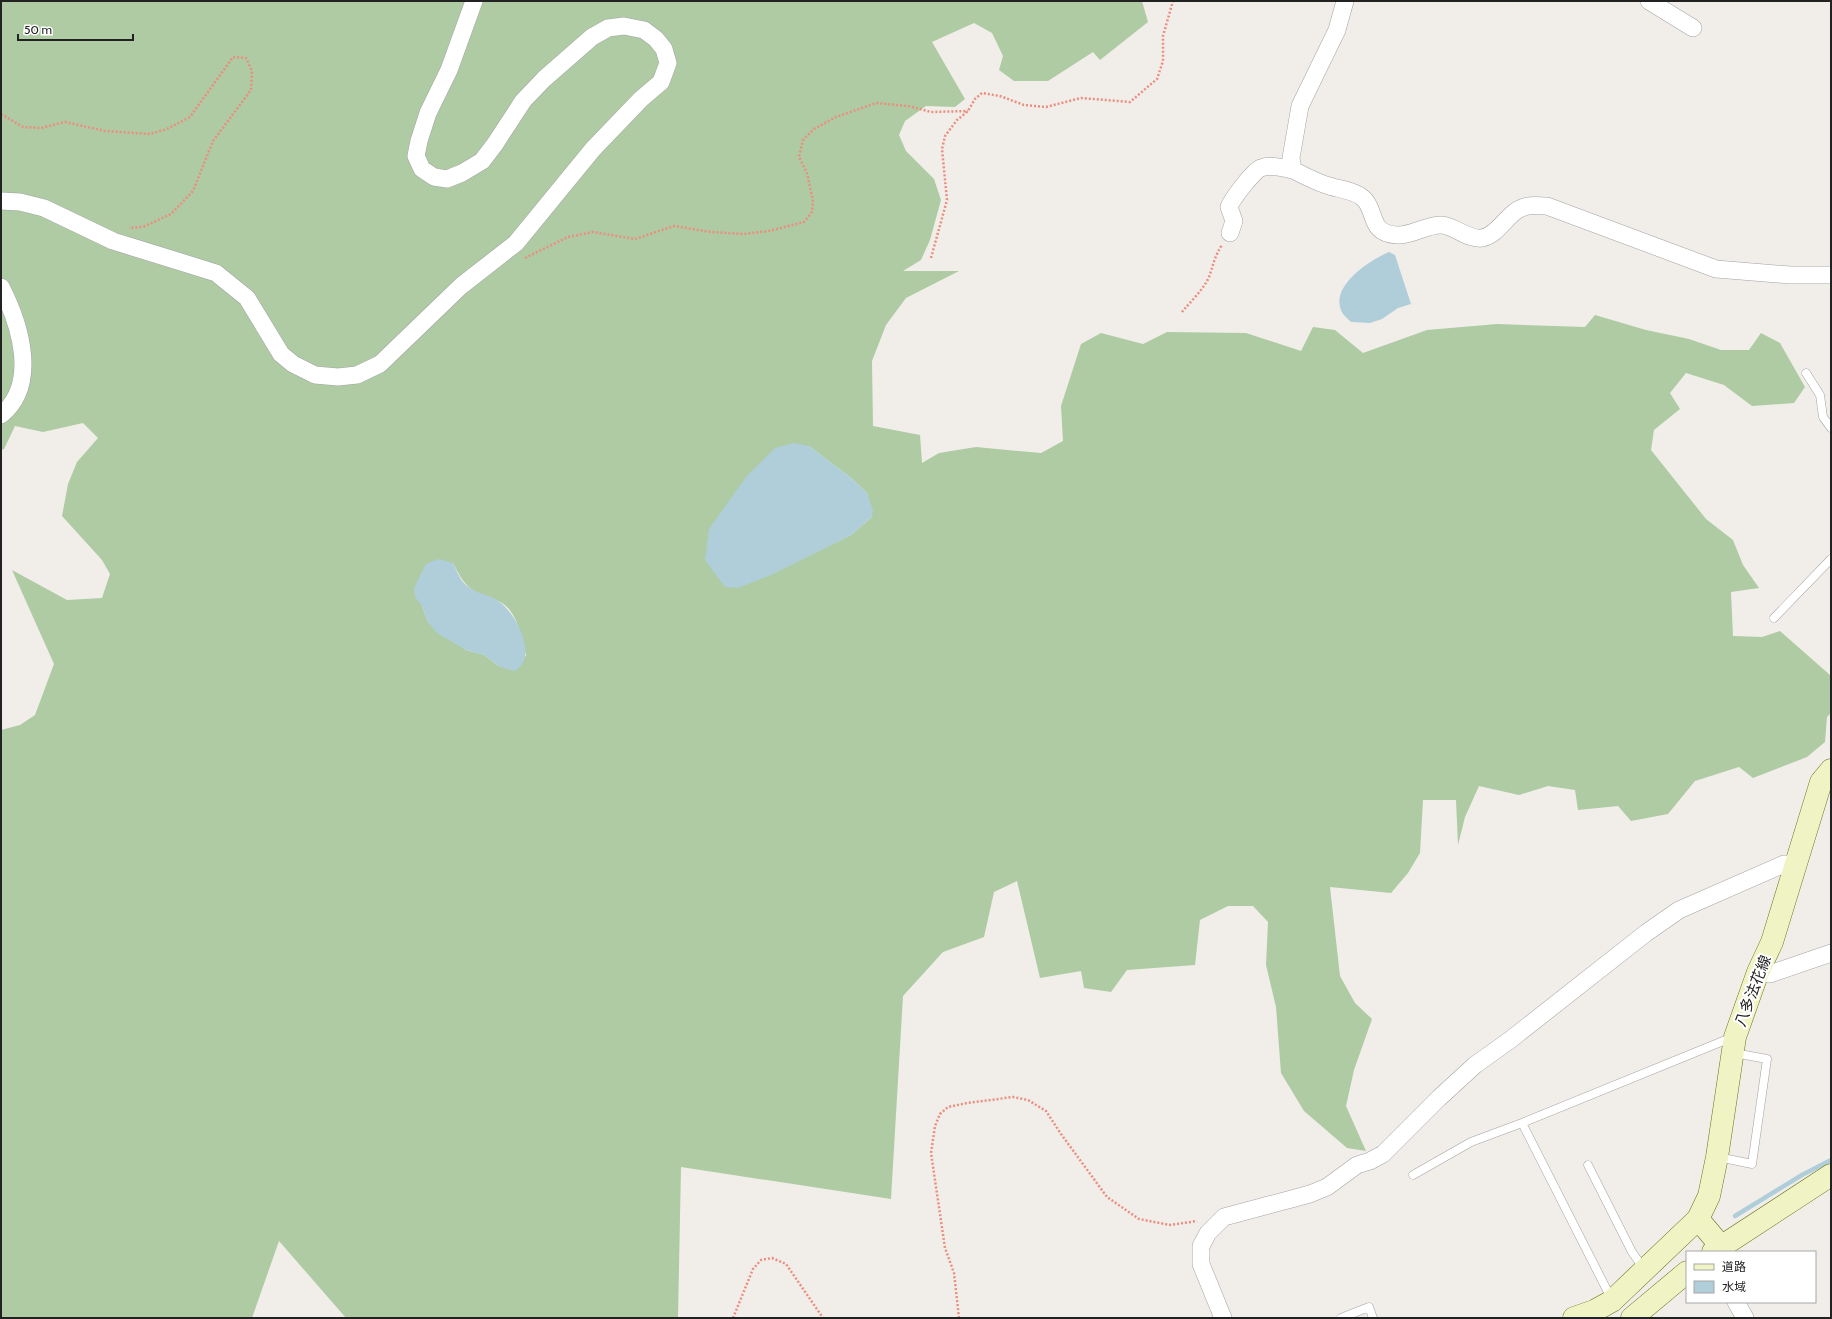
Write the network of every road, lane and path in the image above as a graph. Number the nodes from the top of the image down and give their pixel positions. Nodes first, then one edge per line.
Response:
1 (474, 1) edge
2 (1173, 1) edge
3 (1345, 1) edge
4 (1649, 1) edge
5 (1693, 28) dead end
6 (968, 111) junction
7 (1, 114) edge
8 (1293, 170) junction
9 (1, 201) edge
10 (1230, 233) joint
11 (113, 241) junction
12 (524, 258) dead end
13 (931, 258) dead end
14 (1831, 275) edge
15 (1, 287) edge
16 (1182, 312) dead end
17 (1806, 373) dead end
18 (1, 415) edge
19 (1831, 428) edge
20 (1831, 559) edge
21 (1774, 618) dead end
22 (1831, 770) edge
23 (1796, 864) junction
24 (1831, 953) edge
25 (1758, 972) junction
26 (1734, 1045) junction
27 (1522, 1123) junction
28 (1717, 1157) junction
29 (1588, 1164) dead end
30 (1413, 1175) dead end
31 (1831, 1175) edge
32 (1224, 1217) junction
33 (1711, 1239) edge
34 (1644, 1269) junction
35 (1686, 1273) edge
36 (1612, 1301) junction
37 (1736, 1303) edge
38 (733, 1318) edge
39 (823, 1318) edge
40 (959, 1318) edge
41 (1223, 1318) edge
42 (1341, 1318) edge
43 (1373, 1318) edge
44 (1574, 1318) edge
45 (1632, 1318) edge
46 (1745, 1318) edge

1 - 11 street
2 - 6 path
3 - 8 street
4 - 5 street
6 - 12 path
6 - 13 path
7 - 11 path
8 - 10 street
8 - 14 street
9 - 11 street
10 - 16 path
15 - 18 street
17 - 19 lane
20 - 21 lane
22 - 23 main road, 八多法花線
23 - 25 main road, 八多法花線
23 - 32 street
24 - 25 street
25 - 26 main road, 八多法花線
26 - 27 lane
26 - 28 main road, 八多法花線
26 - 28 lane
27 - 30 lane
27 - 36 lane
28 - 33 main road, 八多法花線
29 - 34 lane
31 - 33 main road, 八多法花線
32 - 40 path
32 - 41 street
33 - 34 main road, 八多法花線
34 - 36 main road, 八多法花線
35 - 45 main road
36 - 44 main road, 八多法花線
37 - 46 street
38 - 39 path
42 - 43 lane

